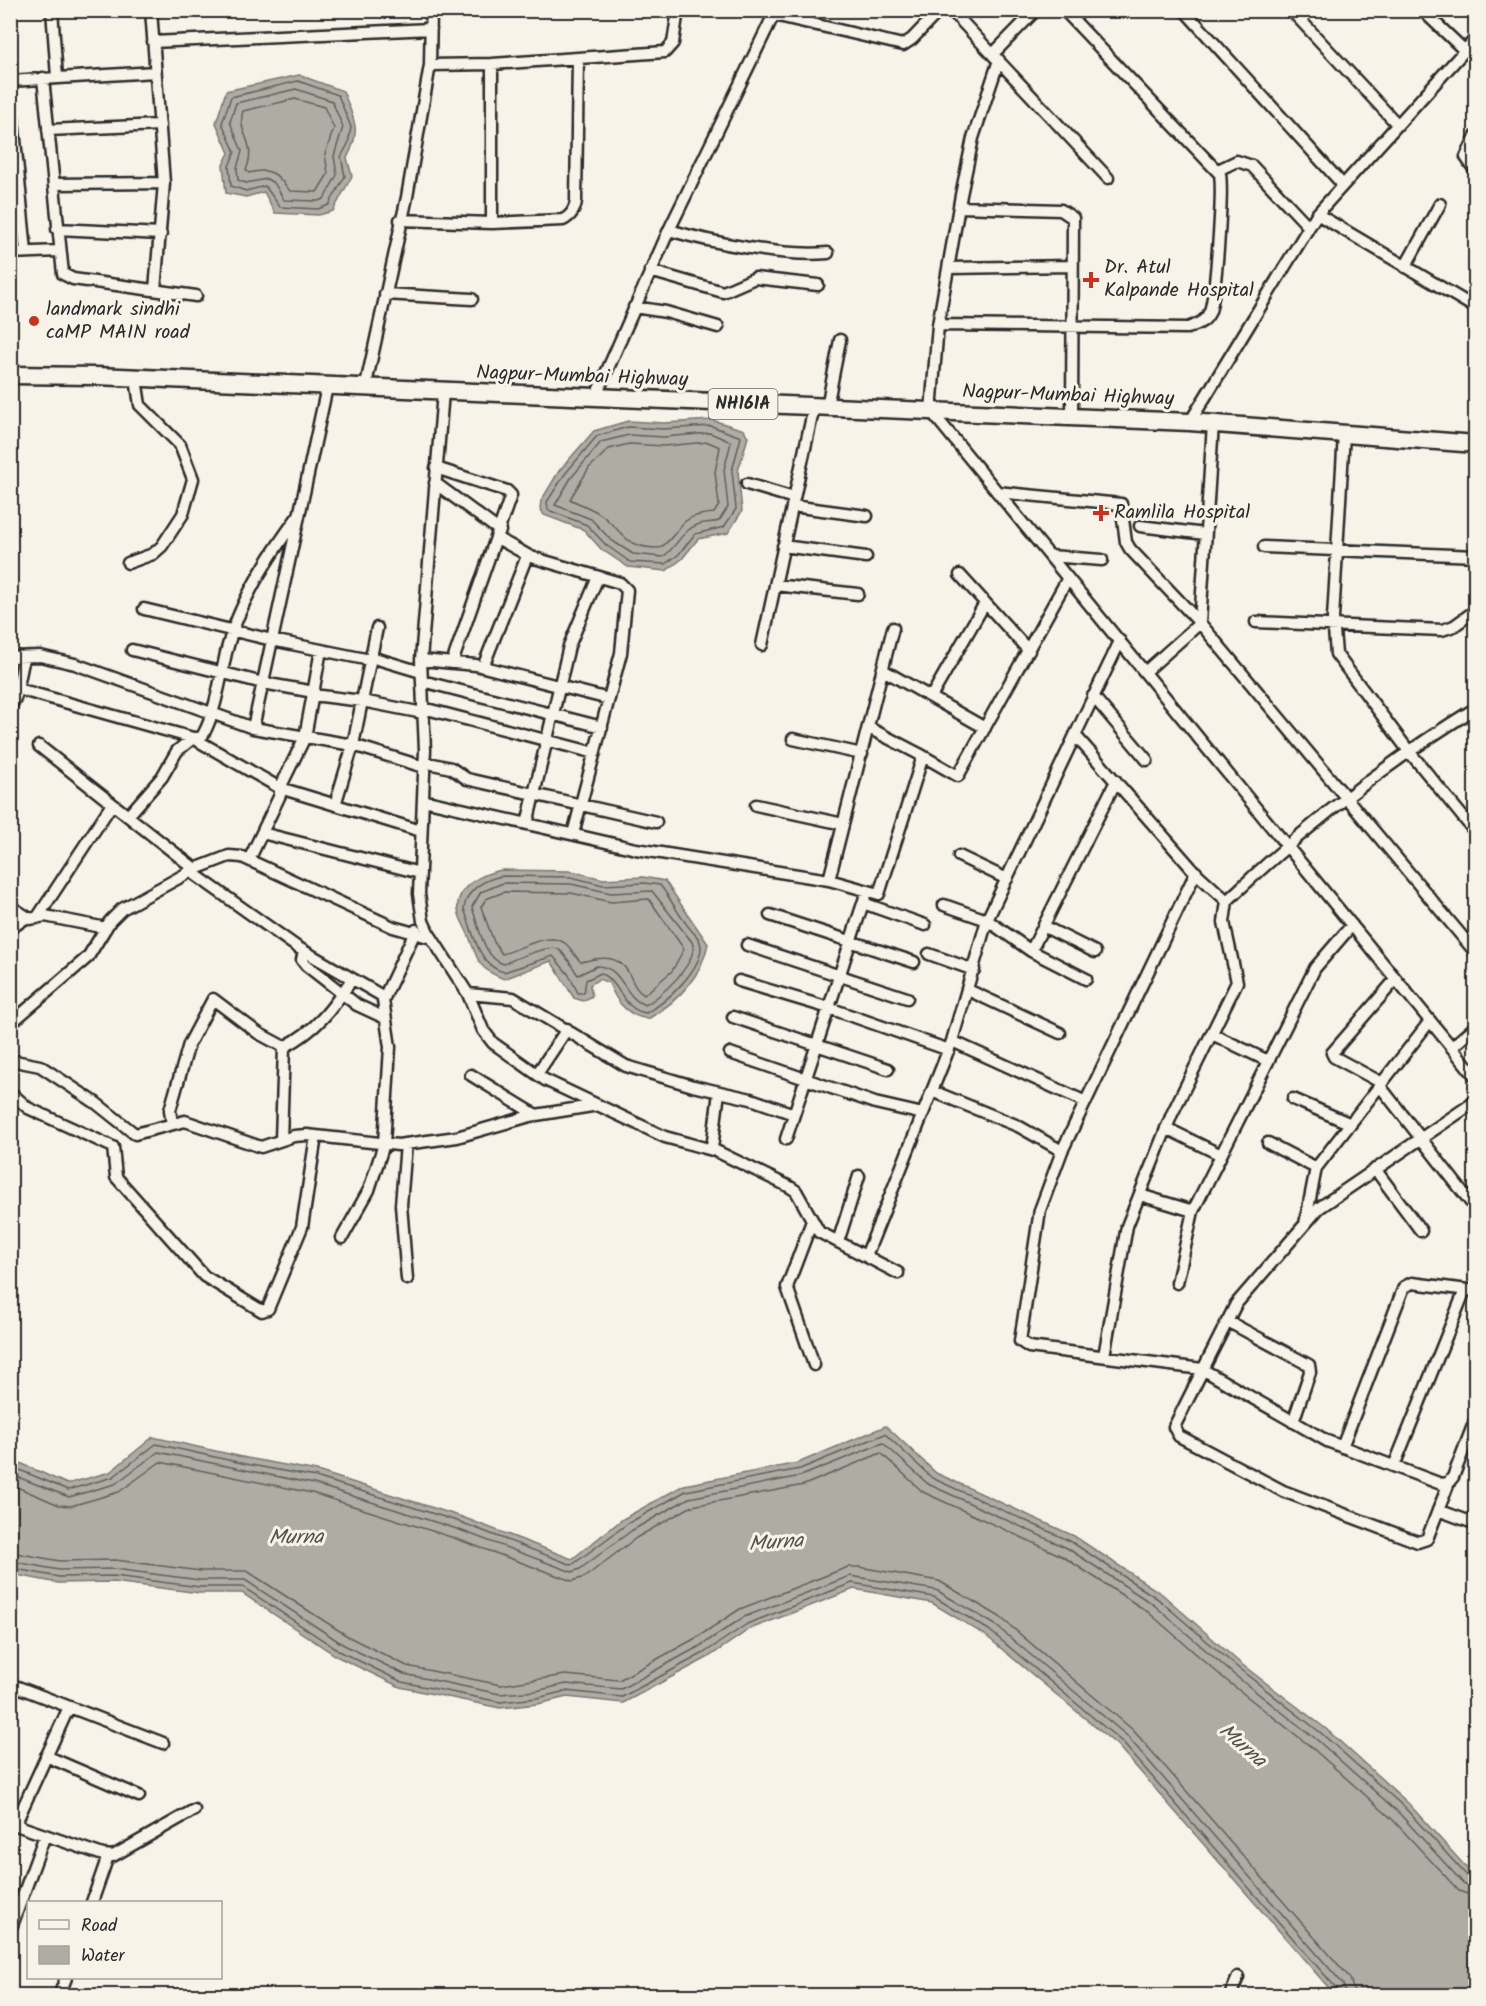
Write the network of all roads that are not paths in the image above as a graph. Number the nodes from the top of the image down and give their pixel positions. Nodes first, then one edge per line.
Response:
1 (52, 10) edge
2 (151, 10) edge
3 (431, 10) edge
4 (678, 10) edge
5 (940, 10) edge
6 (951, 10) edge
7 (1036, 10) edge
8 (1064, 10) edge
9 (1184, 10) edge
10 (1291, 10) edge
11 (1422, 10) edge
12 (775, 13) edge
13 (430, 29) junction
14 (1476, 38) edge
15 (153, 42) junction
16 (1464, 50) junction
17 (996, 57) junction
18 (578, 59) junction
19 (492, 64) junction
20 (430, 65) junction
21 (156, 72) junction
22 (57, 77) junction
23 (43, 78) junction
24 (10, 81) edge
25 (10, 89) edge
26 (12, 117) edge
27 (1397, 124) junction
28 (160, 125) junction
29 (48, 130) junction
30 (1476, 136) edge
31 (1218, 170) junction
32 (1476, 172) edge
33 (1108, 178) dead end
34 (164, 183) junction
35 (54, 184) junction
36 (1343, 185) junction
37 (1440, 204) dead end
38 (959, 207) junction
39 (1317, 214) junction
40 (400, 220) junction
41 (492, 223) junction
42 (1309, 227) junction
43 (57, 229) junction
44 (669, 230) junction
45 (161, 234) junction
46 (59, 250) junction
47 (26, 252) junction
48 (10, 253) edge
49 (828, 253) dead end
50 (1072, 266) junction
51 (1405, 267) junction
52 (949, 268) junction
53 (650, 272) junction
54 (818, 285) dead end
55 (155, 291) junction
56 (385, 294) junction
57 (196, 296) dead end
58 (472, 299) dead end
59 (634, 307) junction
60 (1476, 308) edge
61 (938, 325) junction
62 (1073, 326) junction
63 (718, 327) dead end
64 (840, 340) dead end
65 (10, 375) edge
66 (136, 380) junction
67 (327, 387) junction
68 (365, 389) junction
69 (442, 392) junction
70 (595, 398) junction
71 (820, 407) junction
72 (931, 411) junction
73 (1072, 417) junction
74 (1190, 422) junction
75 (1213, 424) junction
76 (1344, 434) junction
77 (1476, 444) edge
78 (436, 468) junction
79 (435, 483) junction
80 (747, 484) dead end
81 (998, 492) junction
82 (793, 502) junction
83 (299, 515) junction
84 (867, 516) dead end
85 (1140, 526) dead end
86 (1205, 534) junction
87 (498, 535) junction
88 (783, 546) junction
89 (1264, 547) dead end
90 (1336, 549) junction
91 (527, 556) junction
92 (1050, 556) junction
93 (1476, 556) edge
94 (866, 557) dead end
95 (1102, 560) dead end
96 (128, 563) dead end
97 (960, 575) dead end
98 (598, 577) junction
99 (1068, 578) junction
100 (775, 585) junction
101 (858, 594) dead end
102 (985, 603) junction
103 (144, 609) dead end
104 (1476, 610) edge
105 (1256, 622) dead end
106 (1200, 623) junction
107 (1333, 624) junction
108 (377, 628) dead end
109 (893, 628) dead end
110 (231, 630) junction
111 (272, 640) junction
112 (1119, 641) junction
113 (762, 645) dead end
114 (132, 650) dead end
115 (321, 650) junction
116 (1029, 651) junction
117 (10, 657) edge
118 (24, 657) junction
119 (370, 659) junction
120 (421, 660) junction
121 (452, 663) junction
122 (483, 667) junction
123 (883, 670) junction
124 (222, 672) junction
125 (1145, 672) junction
126 (422, 676) junction
127 (263, 683) junction
128 (559, 686) junction
129 (18, 690) junction
130 (313, 693) junction
131 (1093, 696) junction
132 (931, 697) junction
133 (609, 699) junction
134 (362, 701) junction
135 (1476, 708) edge
136 (10, 709) edge
137 (423, 711) junction
138 (210, 713) junction
139 (552, 713) junction
140 (602, 727) junction
141 (253, 728) junction
142 (869, 728) junction
143 (986, 728) junction
144 (1075, 735) junction
145 (305, 737) junction
146 (193, 738) junction
147 (793, 739) dead end
148 (545, 740) junction
149 (353, 745) junction
150 (39, 746) dead end
151 (1408, 750) junction
152 (595, 753) junction
153 (862, 754) junction
154 (923, 756) junction
155 (1147, 760) dead end
156 (424, 764) junction
157 (1116, 782) junction
158 (280, 788) junction
159 (532, 794) junction
160 (1347, 796) junction
161 (423, 800) junction
162 (112, 804) junction
163 (335, 805) junction
164 (582, 805) junction
165 (756, 805) dead end
166 (128, 816) junction
167 (656, 822) dead end
168 (527, 824) junction
169 (843, 824) junction
170 (421, 831) junction
171 (262, 832) junction
172 (573, 834) junction
173 (1476, 834) edge
174 (1287, 844) junction
175 (959, 856) dead end
176 (249, 860) junction
177 (193, 870) junction
178 (1196, 872) junction
179 (420, 873) junction
180 (1006, 879) junction
181 (829, 880) junction
182 (867, 891) junction
183 (1227, 901) junction
184 (863, 903) junction
185 (944, 905) dead end
186 (10, 906) edge
187 (770, 915) dead end
188 (422, 916) junction
189 (32, 918) junction
190 (987, 920) junction
191 (925, 925) dead end
192 (1352, 925) junction
193 (1043, 926) junction
194 (106, 928) junction
195 (10, 929) edge
196 (414, 933) junction
197 (432, 938) junction
198 (851, 941) junction
199 (747, 945) dead end
200 (304, 951) junction
201 (1031, 951) junction
202 (1095, 952) dead end
203 (1476, 953) edge
204 (929, 954) dead end
205 (914, 962) dead end
206 (974, 970) junction
207 (840, 975) junction
208 (352, 979) junction
209 (1086, 979) dead end
210 (1396, 979) junction
211 (738, 981) dead end
212 (968, 990) junction
213 (342, 994) junction
214 (468, 994) junction
215 (384, 997) junction
216 (907, 998) dead end
217 (829, 1008) junction
218 (733, 1017) dead end
219 (385, 1018) junction
220 (1430, 1021) junction
221 (10, 1024) edge
222 (1476, 1026) edge
223 (567, 1029) junction
224 (1060, 1033) dead end
225 (1212, 1034) junction
226 (817, 1044) junction
227 (951, 1046) junction
228 (284, 1047) junction
229 (1452, 1047) junction
230 (730, 1053) dead end
231 (10, 1060) edge
232 (1268, 1061) junction
233 (888, 1069) dead end
234 (537, 1074) junction
235 (471, 1075) dead end
236 (1476, 1077) edge
237 (805, 1078) junction
238 (1381, 1084) junction
239 (932, 1091) junction
240 (10, 1092) edge
241 (719, 1092) junction
242 (1293, 1099) dead end
243 (1476, 1101) edge
244 (1086, 1102) junction
245 (597, 1105) junction
246 (794, 1114) junction
247 (923, 1114) junction
248 (536, 1115) junction
249 (172, 1124) junction
250 (1351, 1124) junction
251 (1166, 1128) junction
252 (316, 1136) junction
253 (1422, 1138) junction
254 (786, 1139) dead end
255 (281, 1140) junction
256 (1268, 1143) dead end
257 (384, 1144) junction
258 (406, 1144) junction
259 (712, 1149) junction
260 (1062, 1151) junction
261 (1221, 1155) junction
262 (1316, 1168) junction
263 (1375, 1169) junction
264 (859, 1176) dead end
265 (1140, 1195) junction
266 (1476, 1209) edge
267 (1193, 1211) junction
268 (812, 1221) junction
269 (1304, 1227) junction
270 (1422, 1231) dead end
271 (342, 1238) dead end
272 (838, 1242) junction
273 (866, 1256) junction
274 (898, 1273) dead end
275 (406, 1279) dead end
276 (1177, 1282) dead end
277 (1470, 1291) edge
278 (1227, 1321) junction
279 (1104, 1356) junction
280 (814, 1365) dead end
281 (1202, 1369) junction
282 (1476, 1418) edge
283 (1293, 1422) junction
284 (1472, 1439) edge
285 (1342, 1447) junction
286 (1394, 1466) junction
287 (1450, 1480) junction
288 (1438, 1510) junction
289 (1476, 1524) edge
290 (10, 1684) edge
291 (69, 1707) junction
292 (163, 1743) dead end
293 (46, 1756) junction
294 (139, 1796) dead end
295 (194, 1810) dead end
296 (13, 1824) edge
297 (45, 1835) junction
298 (108, 1856) junction
299 (10, 1896) edge
300 (22, 1900) junction
301 (92, 1901) edge
302 (10, 1931) edge
303 (1238, 1977) dead end
304 (65, 1979) edge
305 (60, 1995) edge
306 (1230, 1995) edge

1 - 22 street
2 - 15 street
3 - 13 street
4 - 18 street
5 - 12 street
6 - 17 street
7 - 17 street
8 - 31 street
9 - 36 street
10 - 27 street
11 - 16 street
12 - 44 street
13 - 15 street
13 - 20 street
14 - 16 street
15 - 21 street
16 - 27 street
17 - 33 street
17 - 38 street
18 - 19 street
18 - 41 street
19 - 20 street
19 - 41 street
20 - 40 street
21 - 22 street
21 - 28 street
22 - 23 street
23 - 24 street
23 - 29 street
25 - 26 street
26 - 47 street
27 - 36 street
28 - 29 street
28 - 34 street
29 - 35 street
30 - 32 street
31 - 42 street
31 - 62 street
34 - 35 street
34 - 45 street
35 - 43 street
36 - 39 street
37 - 51 street
38 - 50 street
38 - 52 street
39 - 42 street
39 - 51 street
40 - 41 street
40 - 56 street
42 - 74 street
43 - 45 street
43 - 46 street
44 - 49 street
44 - 53 street
45 - 55 street
46 - 47 street
46 - 55 street
47 - 48 street
50 - 52 street
50 - 62 street
51 - 60 street
52 - 61 street
53 - 54 street
53 - 59 street
55 - 57 street
56 - 58 street
56 - 68 street
59 - 63 street
59 - 70 street
61 - 62 street
61 - 72 street
62 - 73 street
64 - 71 street
65 - 66 highway, Nagpur-Mumbai Highway / NH161A
66 - 67 highway, Nagpur-Mumbai Highway / NH161A
66 - 96 street
67 - 68 highway, Nagpur-Mumbai Highway / NH161A
67 - 83 street
68 - 69 highway, Nagpur-Mumbai Highway / NH161A
69 - 70 highway, Nagpur-Mumbai Highway / NH161A
69 - 78 street
70 - 71 highway, Nagpur-Mumbai Highway / NH161A
71 - 72 highway, Nagpur-Mumbai Highway / NH161A
71 - 82 street
72 - 73 highway, Nagpur-Mumbai Highway / NH161A
72 - 81 street
73 - 74 highway, Nagpur-Mumbai Highway / NH161A
74 - 75 highway, Nagpur-Mumbai Highway / NH161A
75 - 76 highway, Nagpur-Mumbai Highway / NH161A
75 - 86 street
76 - 77 highway, Nagpur-Mumbai Highway / NH161A
76 - 90 street
78 - 79 street
78 - 87 street
79 - 87 street
79 - 120 street
80 - 82 street
81 - 92 street
81 - 106 street
82 - 84 street
82 - 88 street
83 - 110 street
83 - 111 street
85 - 86 street
86 - 106 street
87 - 91 street
87 - 121 street
88 - 94 street
88 - 100 street
89 - 90 street
90 - 93 street
90 - 107 street
91 - 98 street
91 - 122 street
92 - 95 street
92 - 99 street
97 - 102 street
98 - 128 street
98 - 133 street
99 - 112 street
99 - 116 street
100 - 101 street
100 - 113 street
102 - 116 street
102 - 132 street
103 - 110 street
104 - 107 street
105 - 107 street
106 - 125 street
106 - 160 street
107 - 151 street
108 - 119 street
109 - 123 street
110 - 111 street
110 - 124 street
111 - 115 street
111 - 127 street
112 - 125 street
112 - 131 street
114 - 124 street
115 - 119 street
115 - 130 street
116 - 143 street
117 - 118 street
118 - 129 street
118 - 138 street
119 - 126 street
119 - 134 street
120 - 121 street
120 - 126 street
121 - 122 street
122 - 128 street
123 - 132 street
123 - 142 street
124 - 127 street
124 - 138 street
125 - 174 street
126 - 137 street
126 - 139 street
127 - 130 street
127 - 141 street
128 - 133 street
128 - 139 street
129 - 136 street
129 - 146 street
130 - 134 street
130 - 145 street
131 - 144 street
131 - 155 street
132 - 143 street
133 - 140 street
134 - 137 street
134 - 149 street
135 - 151 street
137 - 148 street
137 - 156 street
138 - 141 street
138 - 146 street
139 - 140 street
139 - 148 street
140 - 152 street
141 - 145 street
142 - 153 street
142 - 154 street
143 - 154 street
144 - 157 street
144 - 180 street
145 - 149 street
145 - 158 street
146 - 158 street
146 - 166 street
147 - 153 street
148 - 152 street
148 - 159 street
149 - 156 street
149 - 163 street
150 - 162 street
151 - 160 street
151 - 173 street
152 - 164 street
153 - 169 street
154 - 182 street
156 - 159 street
156 - 161 street
157 - 178 street
157 - 193 street
158 - 163 street
158 - 171 street
159 - 164 street
159 - 168 street
160 - 174 street
160 - 203 street
161 - 168 street
161 - 170 street
162 - 166 street
162 - 189 street
163 - 170 street
164 - 167 street
164 - 172 street
165 - 169 street
166 - 177 street
168 - 172 street
169 - 181 street
170 - 179 street
171 - 176 street
171 - 179 street
172 - 181 street
174 - 183 street
174 - 192 street
175 - 180 street
176 - 177 street
176 - 196 street
177 - 194 street
177 - 200 street
178 - 183 street
178 - 244 street
179 - 188 street
180 - 190 street
181 - 182 street
182 - 184 street
183 - 225 street
184 - 191 street
184 - 198 street
185 - 190 street
186 - 189 street
187 - 198 street
188 - 196 street
188 - 197 street
189 - 194 street
189 - 195 street
190 - 201 street
190 - 206 street
192 - 210 street
192 - 232 street
193 - 201 street
193 - 202 street
194 - 221 street
196 - 197 street
196 - 215 street
197 - 214 street
198 - 205 street
198 - 207 street
199 - 207 street
200 - 208 street
200 - 213 street
201 - 209 street
204 - 206 street
206 - 212 street
207 - 216 street
207 - 217 street
208 - 213 street
208 - 215 street
210 - 220 street
210 - 238 street
211 - 217 street
212 - 224 street
212 - 227 street
213 - 219 street
213 - 228 street
214 - 223 street
214 - 234 street
215 - 219 street
217 - 226 street
217 - 227 street
218 - 226 street
219 - 257 street
220 - 229 street
220 - 238 street
222 - 229 street
223 - 234 street
223 - 241 street
225 - 232 street
225 - 251 street
226 - 233 street
226 - 237 street
227 - 239 street
227 - 244 street
228 - 249 street
228 - 255 street
229 - 236 street
230 - 237 street
231 - 249 street
232 - 261 street
234 - 245 street
235 - 248 street
237 - 246 street
237 - 247 street
238 - 250 street
238 - 253 street
239 - 247 street
239 - 260 street
240 - 252 street
241 - 246 street
241 - 259 street
242 - 250 street
243 - 253 street
244 - 260 street
245 - 248 street
245 - 259 street
246 - 254 street
247 - 273 street
248 - 258 street
249 - 255 street
250 - 262 street
251 - 261 street
251 - 265 street
252 - 255 street
252 - 257 street
253 - 263 street
253 - 266 street
256 - 262 street
257 - 258 street
257 - 271 street
258 - 275 street
259 - 268 street
260 - 279 street
261 - 267 street
262 - 269 street
263 - 269 street
263 - 270 street
264 - 272 street
265 - 267 street
265 - 279 street
267 - 276 street
268 - 272 street
268 - 280 street
269 - 278 street
272 - 273 street
273 - 274 street
277 - 285 street
277 - 286 street
278 - 281 street
278 - 283 street
279 - 281 street
281 - 283 street
281 - 288 street
282 - 284 street
283 - 285 street
284 - 287 street
285 - 286 street
286 - 287 street
287 - 288 street
288 - 289 street
290 - 291 street
291 - 292 street
291 - 293 street
293 - 294 street
293 - 296 street
295 - 298 street
296 - 297 street
297 - 298 street
297 - 300 street
298 - 301 street
299 - 300 street
300 - 302 street
303 - 306 street
304 - 305 street

